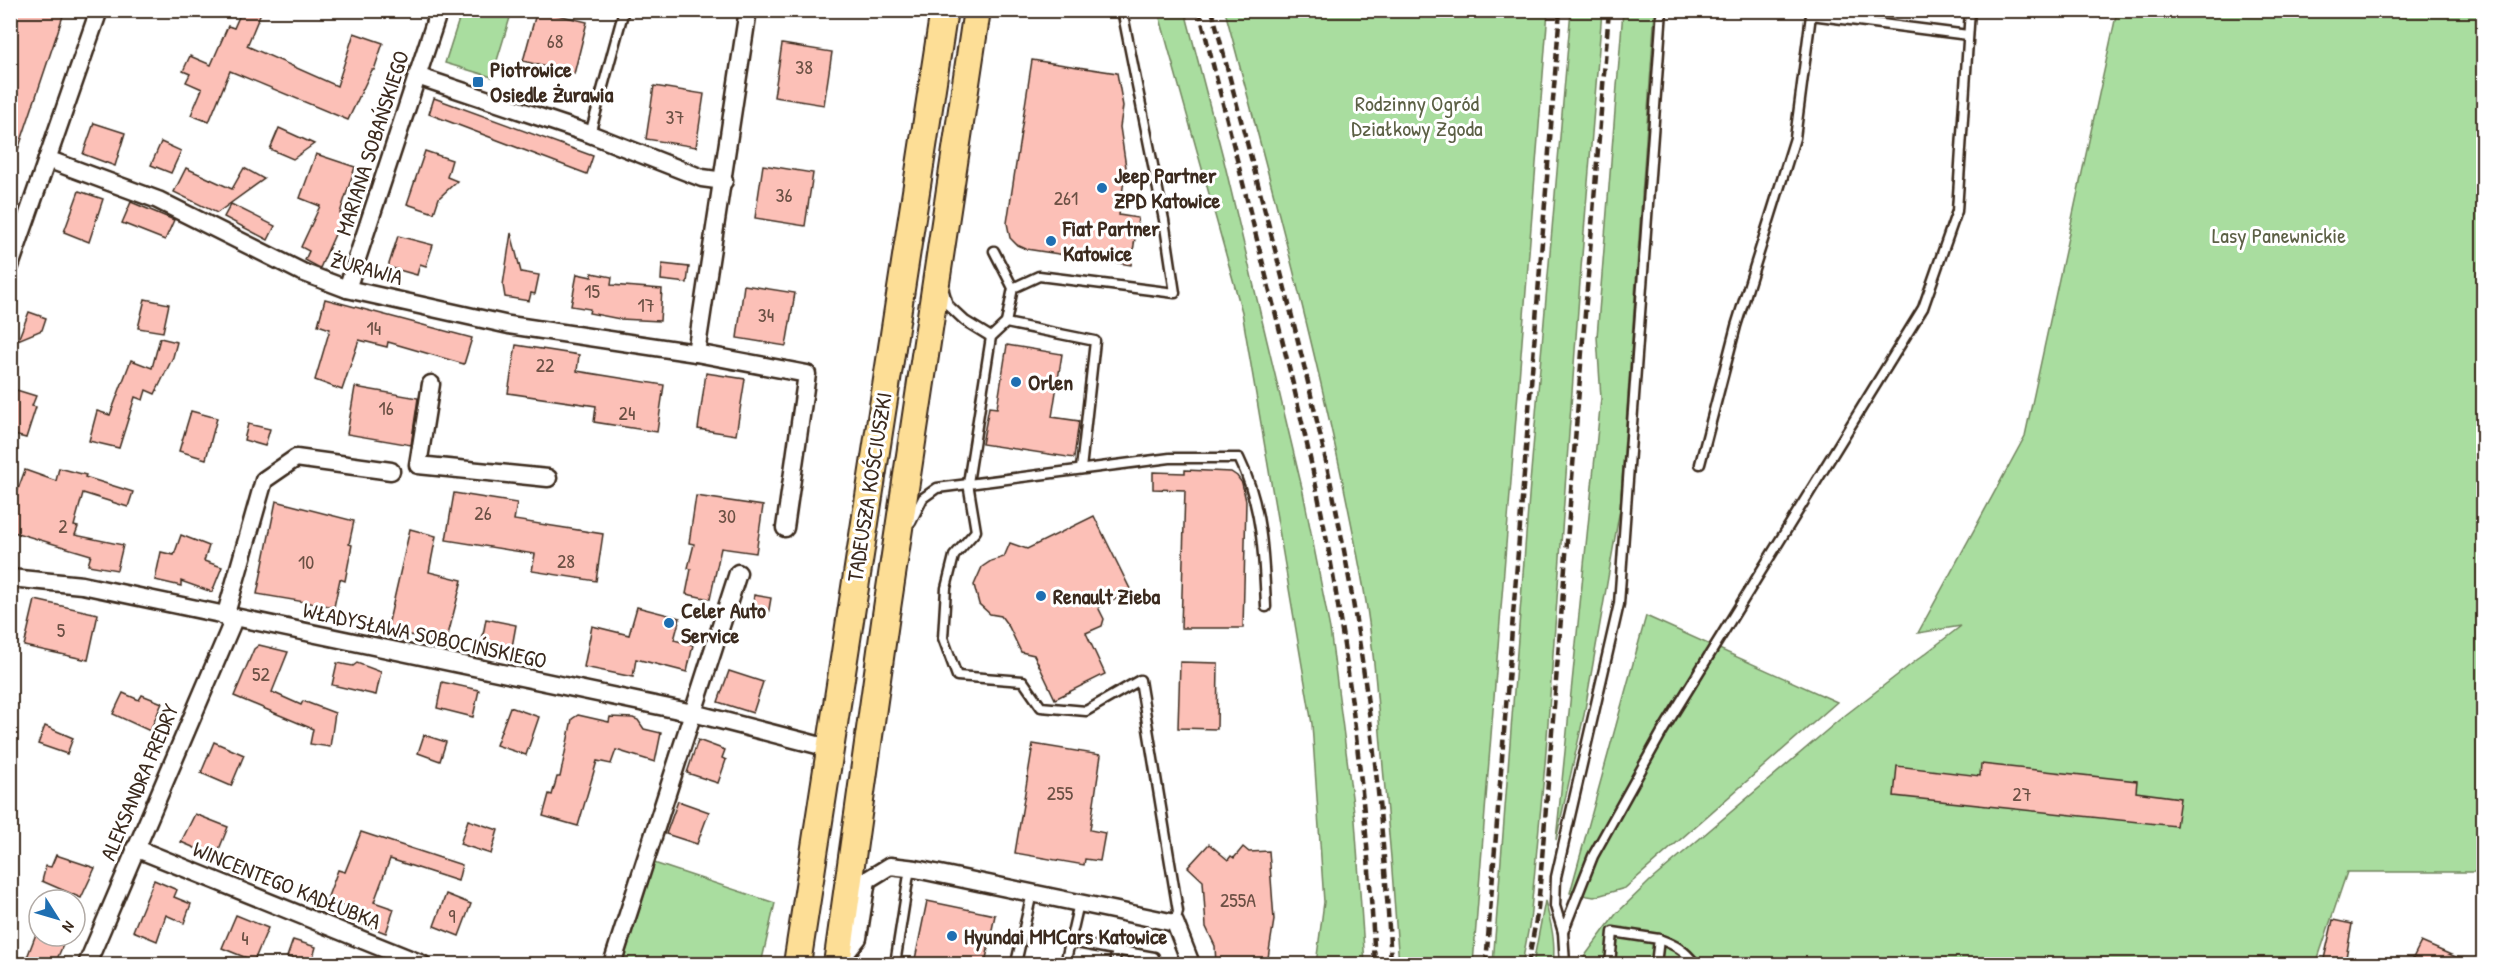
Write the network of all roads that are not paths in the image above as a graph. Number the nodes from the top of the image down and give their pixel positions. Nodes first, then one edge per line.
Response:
1 (99, 10) edge
2 (439, 10) edge
3 (624, 10) edge
4 (748, 10) edge
5 (944, 10) edge
6 (976, 10) edge
7 (1122, 10) edge
8 (1662, 10) edge
9 (1970, 10) edge
10 (1811, 13) edge
11 (1968, 34) junction
12 (417, 76) junction
13 (590, 134) junction
14 (47, 159) junction
15 (724, 182) junction
16 (948, 213) junction
17 (994, 251) dead end
18 (11, 262) edge
19 (1013, 288) junction
20 (347, 289) junction
21 (1006, 323) junction
22 (991, 337) junction
23 (696, 353) junction
24 (431, 384) dead end
25 (1700, 464) dead end
26 (1081, 469) junction
27 (391, 471) dead end
28 (548, 478) dead end
29 (968, 483) junction
30 (785, 528) dead end
31 (909, 529) dead end
32 (904, 563) dead end
33 (738, 573) dead end
34 (10, 578) edge
35 (1266, 607) dead end
36 (886, 615) junction
37 (230, 618) junction
38 (693, 713) junction
39 (829, 748) junction
40 (135, 848) junction
41 (910, 868) junction
42 (1032, 893) junction
43 (1079, 903) junction
44 (1175, 923) junction
45 (1563, 932) junction
46 (1659, 939) junction
47 (1071, 942) junction
48 (1117, 950) junction
49 (1016, 963) edge
50 (87, 964) edge
51 (422, 964) edge
52 (612, 964) edge
53 (797, 964) edge
54 (837, 964) edge
55 (895, 964) edge
56 (1065, 964) edge
57 (1114, 964) edge
58 (1156, 964) edge
59 (1191, 964) edge
60 (1565, 964) edge
61 (1610, 964) edge
62 (1656, 964) edge
63 (1695, 964) edge

1 - 14 street
2 - 12 street, MARIANA SOBAŃSKIEGO
3 - 13 lane
4 - 15 street
5 - 39 main road, TADEUSZA KOŚCIUSZKI
6 - 16 main road, TADEUSZA KOŚCIUSZKI
7 - 19 lane
8 - 45 lane
9 - 11 lane
10 - 11 lane
10 - 25 lane
11 - 45 lane
12 - 13 street
12 - 20 street, MARIANA SOBAŃSKIEGO
13 - 15 street
14 - 18 street
14 - 20 street, ŻURAWIA
15 - 23 street
16 - 22 lane
16 - 36 main road, TADEUSZA KOŚCIUSZKI
17 - 19 lane
19 - 21 lane
20 - 23 street, ŻURAWIA
21 - 22 lane
21 - 26 lane
22 - 29 lane
23 - 30 street, ŻURAWIA
24 - 28 street
26 - 29 lane
26 - 35 lane
27 - 37 street, ALEKSANDRA FREDRY
29 - 31 lane
29 - 44 lane
32 - 36 lane
33 - 38 street
34 - 37 street, WŁADYSŁAWA SOBOCIŃSKIEGO
36 - 54 main road, TADEUSZA KOŚCIUSZKI
37 - 38 street, WŁADYSŁAWA SOBOCIŃSKIEGO
37 - 40 street, ALEKSANDRA FREDRY
38 - 39 street, WŁADYSŁAWA SOBOCIŃSKIEGO
38 - 52 street
39 - 53 main road, TADEUSZA KOŚCIUSZKI
40 - 50 street, ALEKSANDRA FREDRY
40 - 51 street, WINCENTEGO KADŁUBKA
41 - 42 street
41 - 54 street
41 - 55 lane
42 - 43 street
42 - 49 lane
43 - 44 street
43 - 47 lane
44 - 59 street
45 - 60 lane
46 - 61 lane
46 - 62 lane
46 - 63 lane
47 - 48 lane
47 - 56 lane
48 - 57 lane
48 - 58 lane

